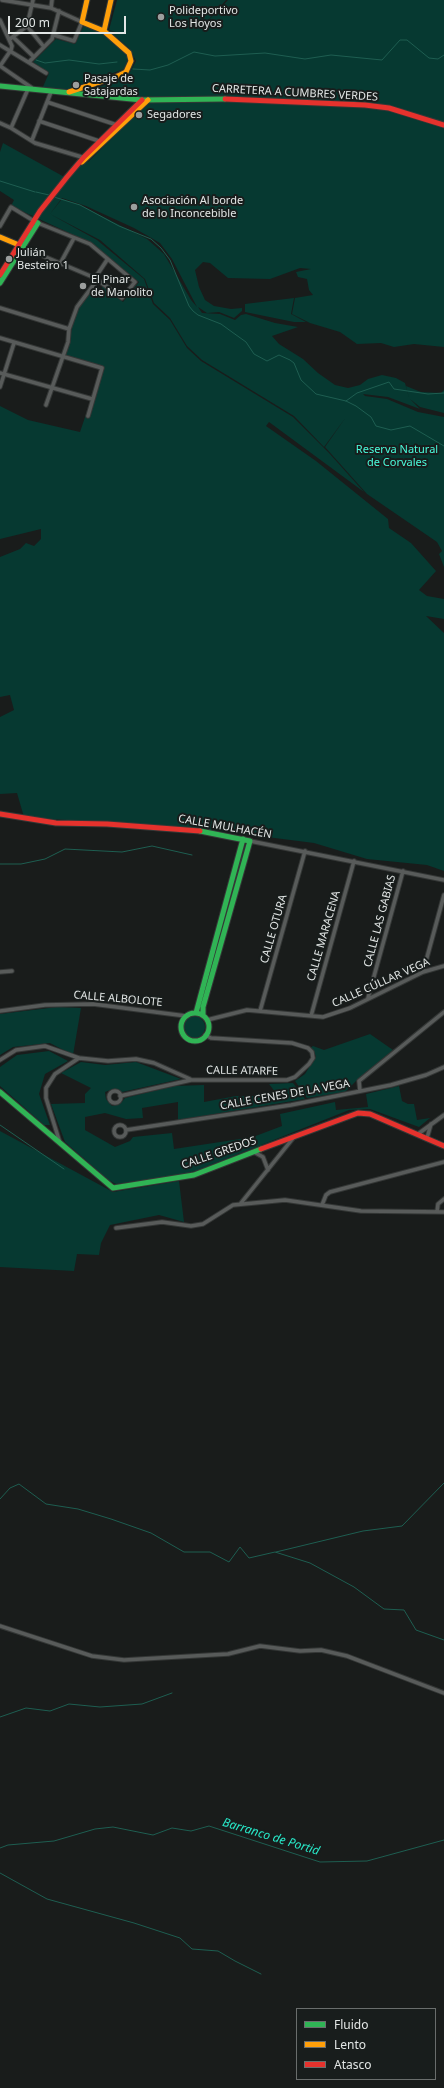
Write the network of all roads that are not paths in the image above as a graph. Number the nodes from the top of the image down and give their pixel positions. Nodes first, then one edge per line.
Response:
1 (2, 0) edge
2 (33, 0) edge
3 (52, 0) edge
4 (88, 0) edge
5 (111, 0) edge
6 (16, 1) edge
7 (31, 5) junction
8 (51, 8) junction
9 (59, 11) junction
10 (0, 20) edge
11 (82, 22) junction
12 (27, 26) junction
13 (104, 31) junction
14 (54, 35) junction
15 (12, 38) junction
16 (0, 45) edge
17 (44, 47) junction
18 (11, 50) junction
19 (34, 57) junction
20 (29, 62) junction
21 (0, 66) edge
22 (46, 72) dead end
23 (22, 81) junction
24 (0, 86) edge
25 (19, 87) junction
26 (31, 89) junction
27 (80, 91) junction
28 (51, 92) junction
29 (142, 100) junction
30 (148, 100) junction
31 (46, 102) junction
32 (39, 121) junction
33 (0, 123) edge
34 (117, 125) junction
35 (444, 125) edge
36 (11, 128) junction
37 (32, 140) junction
38 (100, 141) junction
39 (85, 158) junction
40 (36, 222) junction
41 (0, 226) edge
42 (0, 237) edge
43 (74, 238) junction
44 (21, 246) junction
45 (107, 260) junction
46 (61, 262) junction
47 (0, 275) edge
48 (95, 278) junction
49 (0, 283) edge
50 (0, 308) edge
51 (69, 329) junction
52 (0, 338) edge
53 (14, 343) junction
54 (62, 357) junction
55 (2, 373) edge
56 (0, 387) edge
57 (51, 388) junction
58 (92, 399) junction
59 (46, 404) dead end
60 (88, 416) dead end
61 (0, 814) edge
62 (244, 839) junction
63 (250, 841) junction
64 (305, 851) junction
65 (354, 861) junction
66 (403, 871) junction
67 (444, 880) edge
68 (234, 887) junction
69 (444, 895) edge
70 (213, 962) junction
71 (444, 966) edge
72 (12, 971) dead end
73 (0, 972) edge
74 (423, 972) junction
75 (368, 998) junction
76 (0, 1011) edge
77 (260, 1011) junction
78 (444, 1012) edge
79 (196, 1013) junction
80 (203, 1015) junction
81 (186, 1016) junction
82 (311, 1016) junction
83 (207, 1020) junction
84 (205, 1035) junction
85 (79, 1058) junction
86 (0, 1060) edge
87 (444, 1066) edge
88 (191, 1080) junction
89 (360, 1091) junction
90 (0, 1092) edge
91 (120, 1096) dead end
92 (444, 1115) edge
93 (431, 1124) junction
94 (56, 1128) junction
95 (126, 1130) dead end
96 (46, 1132) junction
97 (418, 1134) junction
98 (294, 1137) junction
99 (427, 1138) junction
100 (60, 1143) junction
101 (444, 1146) edge
102 (254, 1152) junction
103 (444, 1162) edge
104 (268, 1170) junction
105 (444, 1199) edge
106 (241, 1203) junction
107 (322, 1205) junction
108 (437, 1212) junction
109 (444, 1212) edge
110 (116, 1228) dead end
111 (0, 1626) edge
112 (444, 1693) edge

1 - 6 street
2 - 7 street
3 - 8 street
4 - 11 street
5 - 13 street
6 - 7 street
7 - 8 street
7 - 12 street
8 - 9 street
9 - 11 street
9 - 14 street
10 - 15 street
11 - 13 street
11 - 14 street
12 - 15 street
12 - 17 street
13 - 27 street
14 - 17 street
15 - 18 street
15 - 19 street
16 - 18 street
17 - 19 street
18 - 20 street
18 - 21 street
19 - 20 street
20 - 22 street
21 - 23 street
23 - 25 street
23 - 26 street
24 - 25 street
25 - 26 street
26 - 28 street
26 - 36 street
27 - 28 street
27 - 29 street, CARRETERA A CUMBRES VERDES
28 - 31 street
29 - 30 street, CARRETERA A CUMBRES VERDES
29 - 34 street
30 - 35 street, CARRETERA A CUMBRES VERDES
30 - 39 street
31 - 32 street
31 - 34 street
32 - 37 street
32 - 38 street
33 - 36 street
34 - 38 street
36 - 37 street
37 - 39 street
38 - 39 street
39 - 40 street
40 - 41 street
40 - 43 street
40 - 44 street
42 - 44 street
43 - 45 street
43 - 46 street
44 - 46 street
44 - 47 street
44 - 49 street
45 - 48 street
45 - 48 street
46 - 48 street
48 - 51 street
50 - 51 street
51 - 54 street
52 - 53 street
53 - 54 street
53 - 55 street
54 - 57 street
54 - 58 street
55 - 56 street
55 - 57 street
57 - 58 street
57 - 59 street
58 - 60 street
61 - 62 street, CALLE MULHACÉN
62 - 63 street, CALLE MULHACÉN
62 - 68 street
63 - 64 street, CALLE MULHACÉN
63 - 68 street
64 - 65 street, CALLE MULHACÉN
64 - 77 street, CALLE OTURA
65 - 66 street, CALLE MULHACÉN
65 - 82 street, CALLE MARACENA
66 - 67 street, CALLE MULHACÉN
66 - 75 street, CALLE LAS GABIAS
68 - 70 street
69 - 74 street
70 - 79 street
70 - 80 street
71 - 74 street, CALLE CÚLLAR VEGA
72 - 73 street
74 - 75 street, CALLE CÚLLAR VEGA
75 - 82 street, CALLE CÚLLAR VEGA
76 - 81 street, CALLE ALBOLOTE
77 - 82 street, CALLE CÚLLAR VEGA
77 - 83 street, CALLE CÚLLAR VEGA
78 - 89 street
79 - 80 street
79 - 81 street
80 - 83 street
81 - 84 street
83 - 84 street
84 - 88 street, CALLE ATARFE
85 - 86 street
85 - 88 street
85 - 94 street
87 - 89 street, CALLE CENES DE LA VEGA
88 - 91 street, CALLE ATARFE
89 - 95 street, CALLE CENES DE LA VEGA
90 - 96 street, CALLE GREDOS
92 - 93 street
93 - 97 street
93 - 99 street
94 - 96 street
94 - 100 street
96 - 100 street, CALLE GREDOS
97 - 98 street, CALLE GREDOS
97 - 99 street, CALLE GREDOS
98 - 102 street, CALLE GREDOS
98 - 104 street
99 - 101 street, CALLE GREDOS
100 - 102 street, CALLE GREDOS
102 - 104 street
103 - 107 street
104 - 106 street
105 - 108 street
106 - 107 street
106 - 110 street
107 - 108 street
108 - 109 street
111 - 112 street

